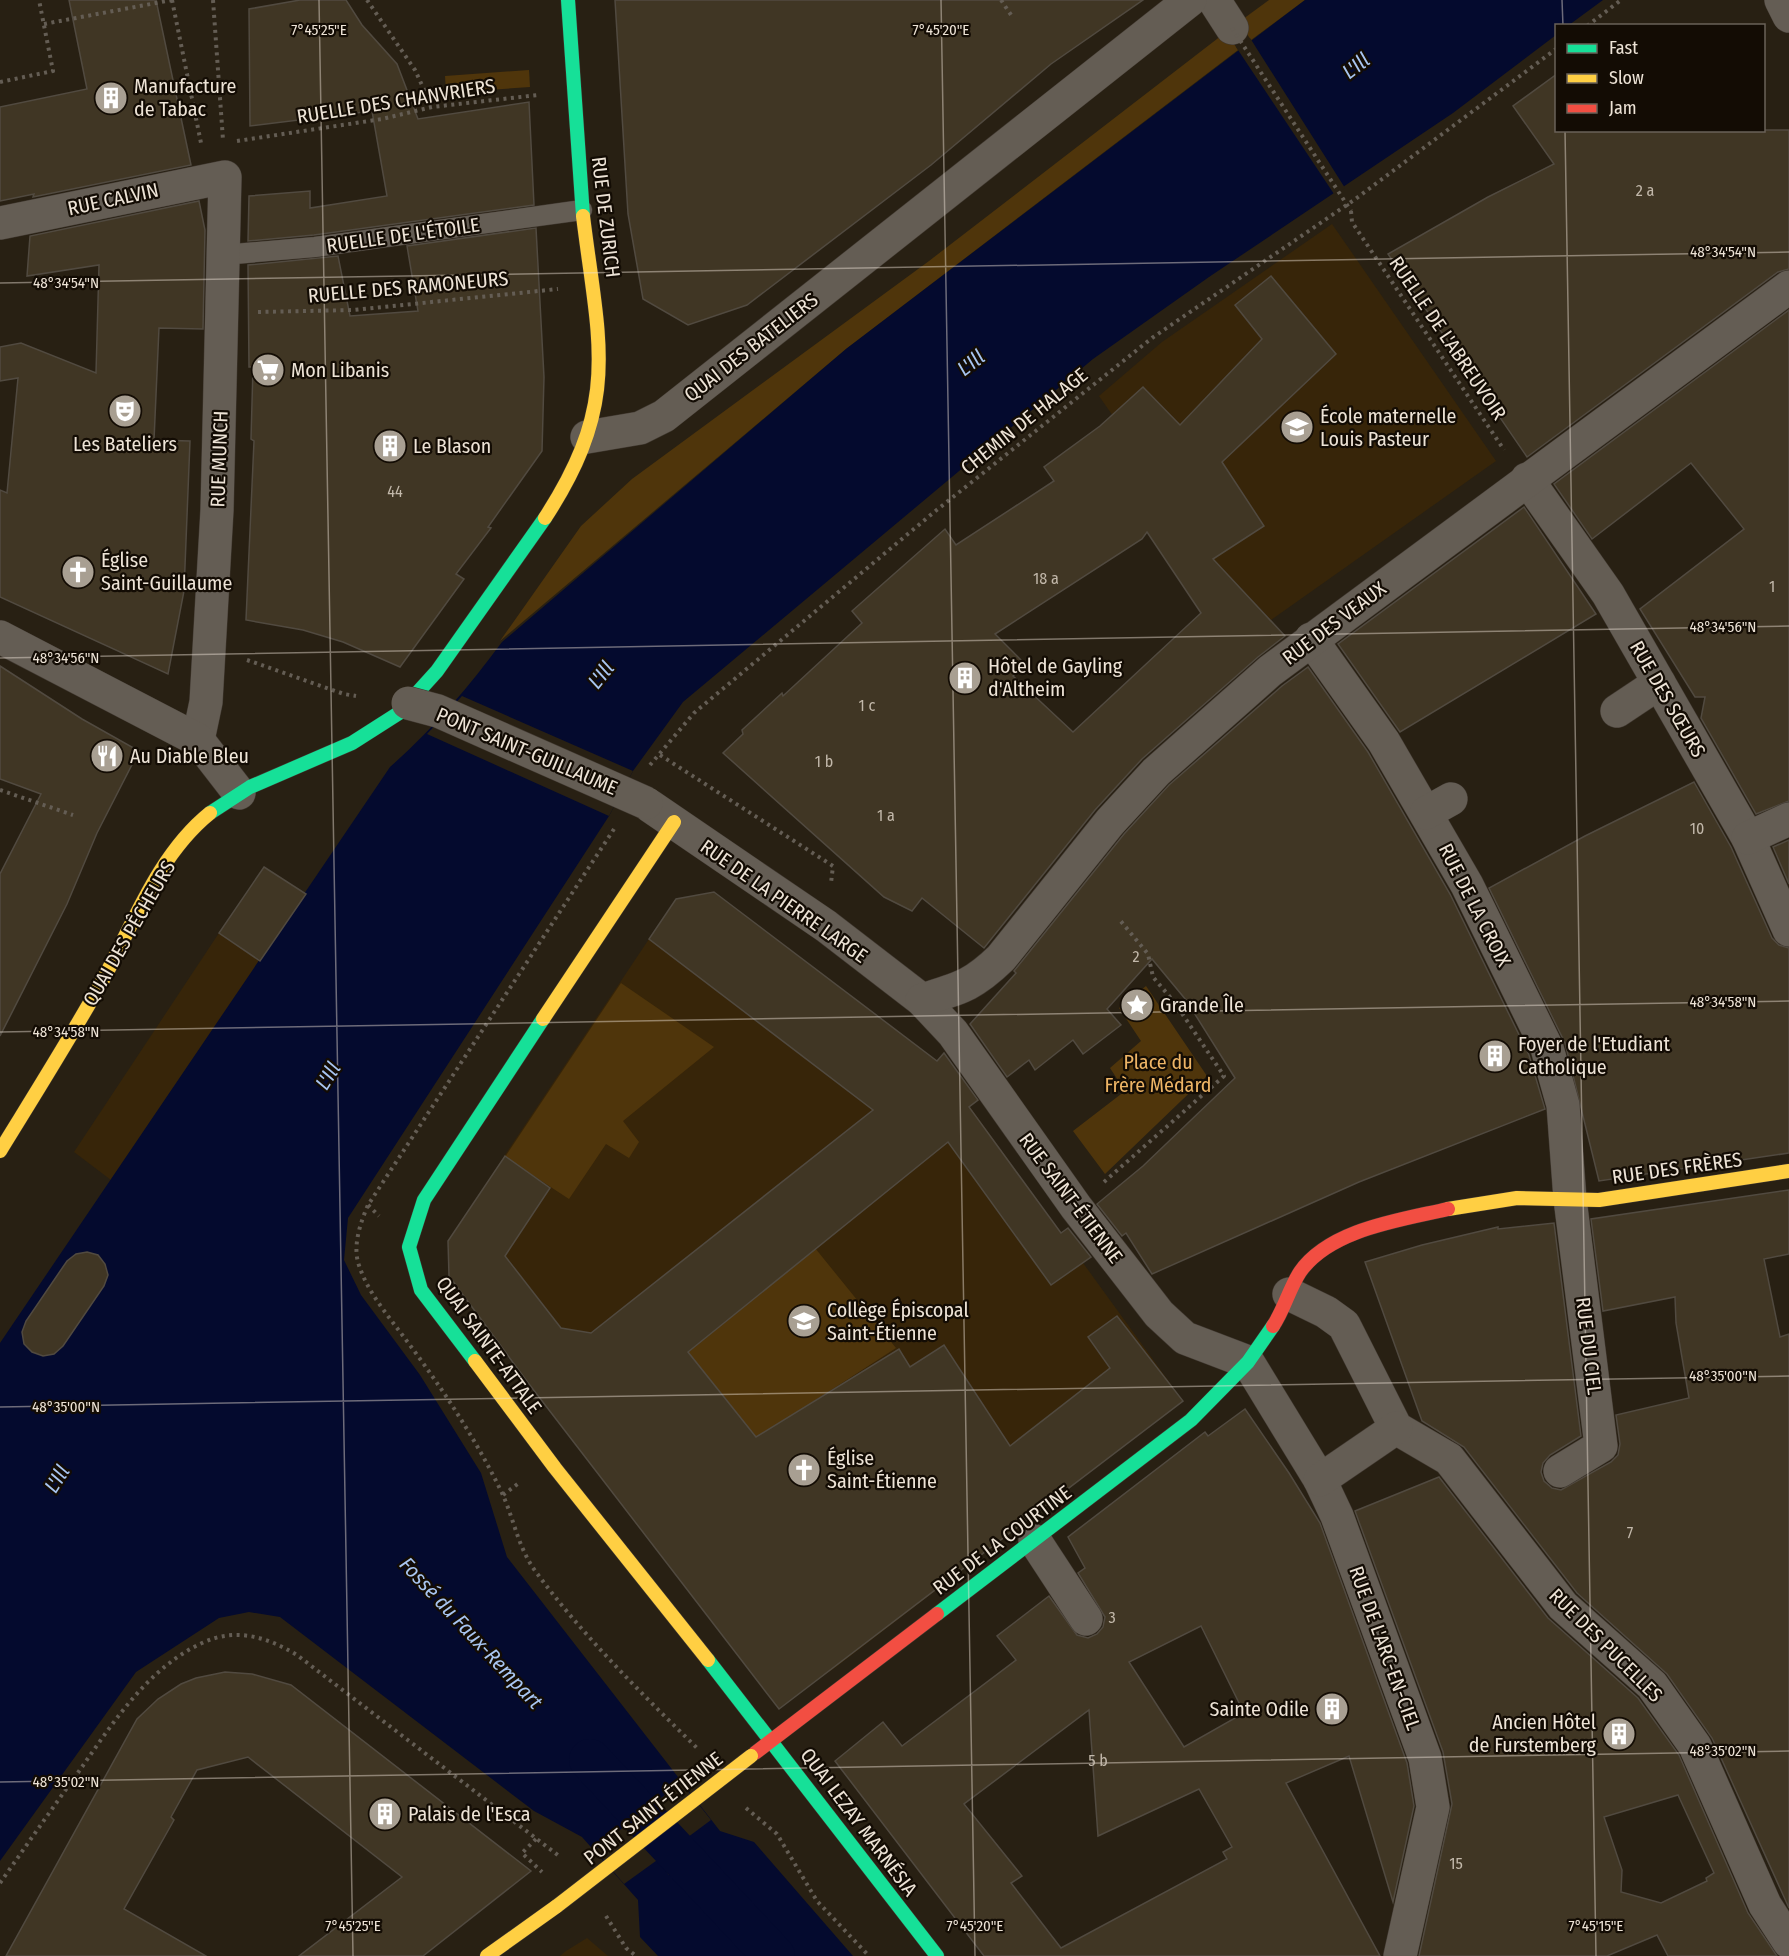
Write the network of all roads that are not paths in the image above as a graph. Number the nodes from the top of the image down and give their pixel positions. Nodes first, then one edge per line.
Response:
1 (568, 0) edge
2 (1190, 0) edge
3 (1214, 0) edge
4 (1781, 0) edge
5 (1789, 16) edge
6 (1232, 28) road end
7 (216, 178) joint
8 (582, 210) junction
9 (0, 223) edge
10 (223, 255) junction
11 (1789, 286) edge
12 (586, 437) junction
13 (1527, 479) junction
14 (0, 637) edge
15 (1311, 639) junction
16 (1659, 683) junction
17 (408, 703) junction
18 (1617, 711) dead end
19 (198, 740) junction
20 (239, 793) junction
21 (646, 803) joint
22 (1789, 819) edge
23 (674, 822) junction
24 (1748, 838) junction
25 (1789, 930) edge
26 (922, 1000) junction
27 (0, 1151) edge
28 (1789, 1171) edge
29 (1570, 1199) junction
30 (1289, 1294) junction
31 (1248, 1362) junction
32 (1396, 1428) junction
33 (1560, 1471) dead end
34 (1320, 1480) junction
35 (1035, 1541) junction
36 (1086, 1619) dead end
37 (772, 1740) junction
38 (1789, 1942) edge
39 (487, 1956) edge
40 (937, 1956) edge
41 (1400, 1956) edge

1 - 8 street, RUE DE ZURICH
2 - 12 street, QUAI DES BATELIERS
3 - 6 street
4 - 5 street
7 - 9 street, RUE CALVIN
7 - 10 street, RUE MUNCH
8 - 10 lane, RUELLE DE L'ÉTOILE
8 - 12 street, RUE DE ZURICH
10 - 19 street, RUE MUNCH
11 - 13 street, RUE DES VEAUX
12 - 17 street
13 - 15 street, RUE DES VEAUX
13 - 16 street, RUE DES SŒURS
14 - 19 street
15 - 26 street, RUE DES VEAUX
15 - 29 street, RUE DE LA CROIX
16 - 18 street
16 - 24 street, RUE DES SŒURS
17 - 20 street, QUAI DES PÊCHEURS
17 - 21 street, PONT SAINT-GUILLAUME, bridge
19 - 20 street
20 - 27 street, QUAI DES PÊCHEURS
21 - 23 street, RUE DE LA PIERRE LARGE
22 - 24 street
23 - 26 street, RUE DE LA PIERRE LARGE
23 - 37 street, QUAI SAINTE-ATTALE
24 - 25 street, RUE DES SŒURS
26 - 31 street, RUE SAINT-ÉTIENNE
28 - 29 street, RUE DES FRÈRES
29 - 30 street, RUE DES FRÈRES
29 - 33 street, RUE DU CIEL
30 - 31 street, RUE DE LA COURTINE
30 - 32 street
31 - 34 street, RUE DE L'ARC-EN-CIEL
31 - 35 street, RUE DE LA COURTINE
32 - 34 street
32 - 38 street, RUE DES PUCELLES
34 - 41 street, RUE DE L'ARC-EN-CIEL
35 - 36 street
35 - 37 street, RUE DE LA COURTINE
37 - 39 street, PONT SAINT-ÉTIENNE, bridge
37 - 40 street, QUAI LEZAY MARNÉSIA

